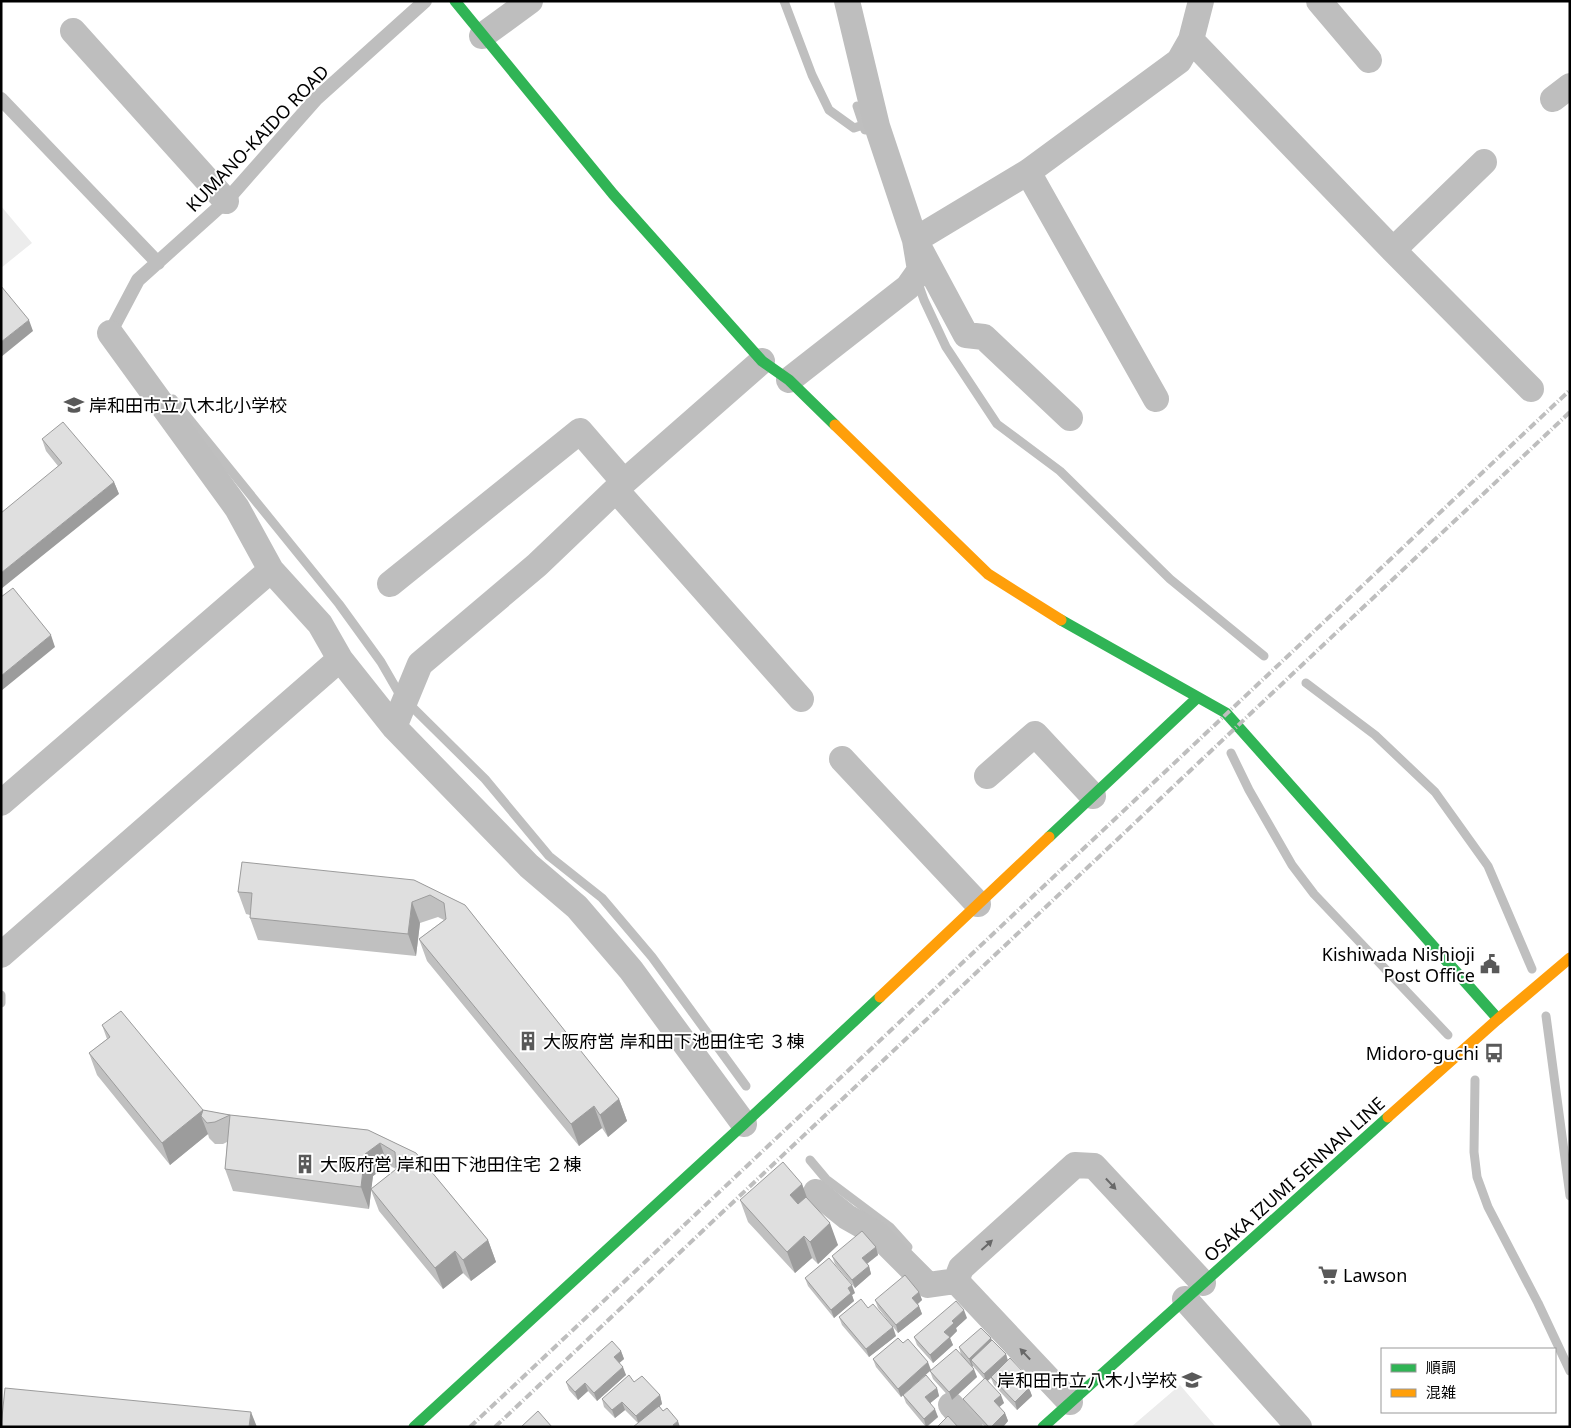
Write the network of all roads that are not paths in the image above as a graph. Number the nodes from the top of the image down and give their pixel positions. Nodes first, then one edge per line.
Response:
1 (425, 1) edge
2 (455, 1) edge
3 (530, 1) edge
4 (847, 1) edge
5 (1201, 1) edge
6 (1319, 1) edge
7 (73, 31) dead end
8 (482, 36) junction
9 (1191, 40) junction
10 (1369, 60) dead end
11 (1, 99) edge
12 (1484, 162) dead end
13 (1028, 172) junction
14 (226, 201) junction
15 (915, 240) junction
16 (1393, 250) junction
17 (158, 263) junction
18 (110, 333) joint
19 (762, 361) junction
20 (789, 380) junction
21 (1531, 389) dead end
22 (1156, 399) dead end
23 (1070, 418) dead end
24 (620, 486) junction
25 (271, 570) junction
26 (390, 584) dead end
27 (340, 659) junction
28 (1198, 698) junction
29 (801, 699) dead end
30 (394, 727) junction
31 (842, 759) dead end
32 (987, 776) dead end
33 (1093, 796) junction
34 (1, 803) edge
35 (978, 904) junction
36 (1, 956) edge
37 (1570, 958) edge
38 (1498, 1019) junction
39 (744, 1124) junction
40 (816, 1192) dead end
41 (956, 1281) junction
42 (1194, 1291) junction
43 (1070, 1402) junction
44 (951, 1405) edge
45 (414, 1427) edge
46 (970, 1427) edge
47 (1043, 1427) edge
48 (1299, 1427) edge

1 - 14 lane, KUMANO-KAIDO ROAD
2 - 8 street
3 - 8 street
4 - 15 street
5 - 9 street
6 - 10 street
7 - 14 street
8 - 19 street
9 - 13 street
9 - 16 street
11 - 17 lane
12 - 16 street
13 - 15 street
13 - 22 street
14 - 17 lane, KUMANO-KAIDO ROAD
15 - 20 street
15 - 23 street
16 - 21 street
17 - 18 lane, KUMANO-KAIDO ROAD
18 - 25 street
19 - 20 street
19 - 24 street
20 - 28 street
24 - 26 street
24 - 29 street
24 - 30 street
25 - 27 street
25 - 34 street
27 - 30 street
27 - 36 street
28 - 33 street
28 - 38 street
30 - 39 street
31 - 35 street
32 - 33 street
33 - 35 street
35 - 39 street
37 - 38 street, OSAKA IZUMI SENNAN LINE
38 - 42 street, OSAKA IZUMI SENNAN LINE
39 - 45 street
40 - 41 street
41 -> 42 street
43 -> 41 street
42 - 43 street, OSAKA IZUMI SENNAN LINE
42 - 48 street
43 - 47 street, OSAKA IZUMI SENNAN LINE
44 - 46 street

